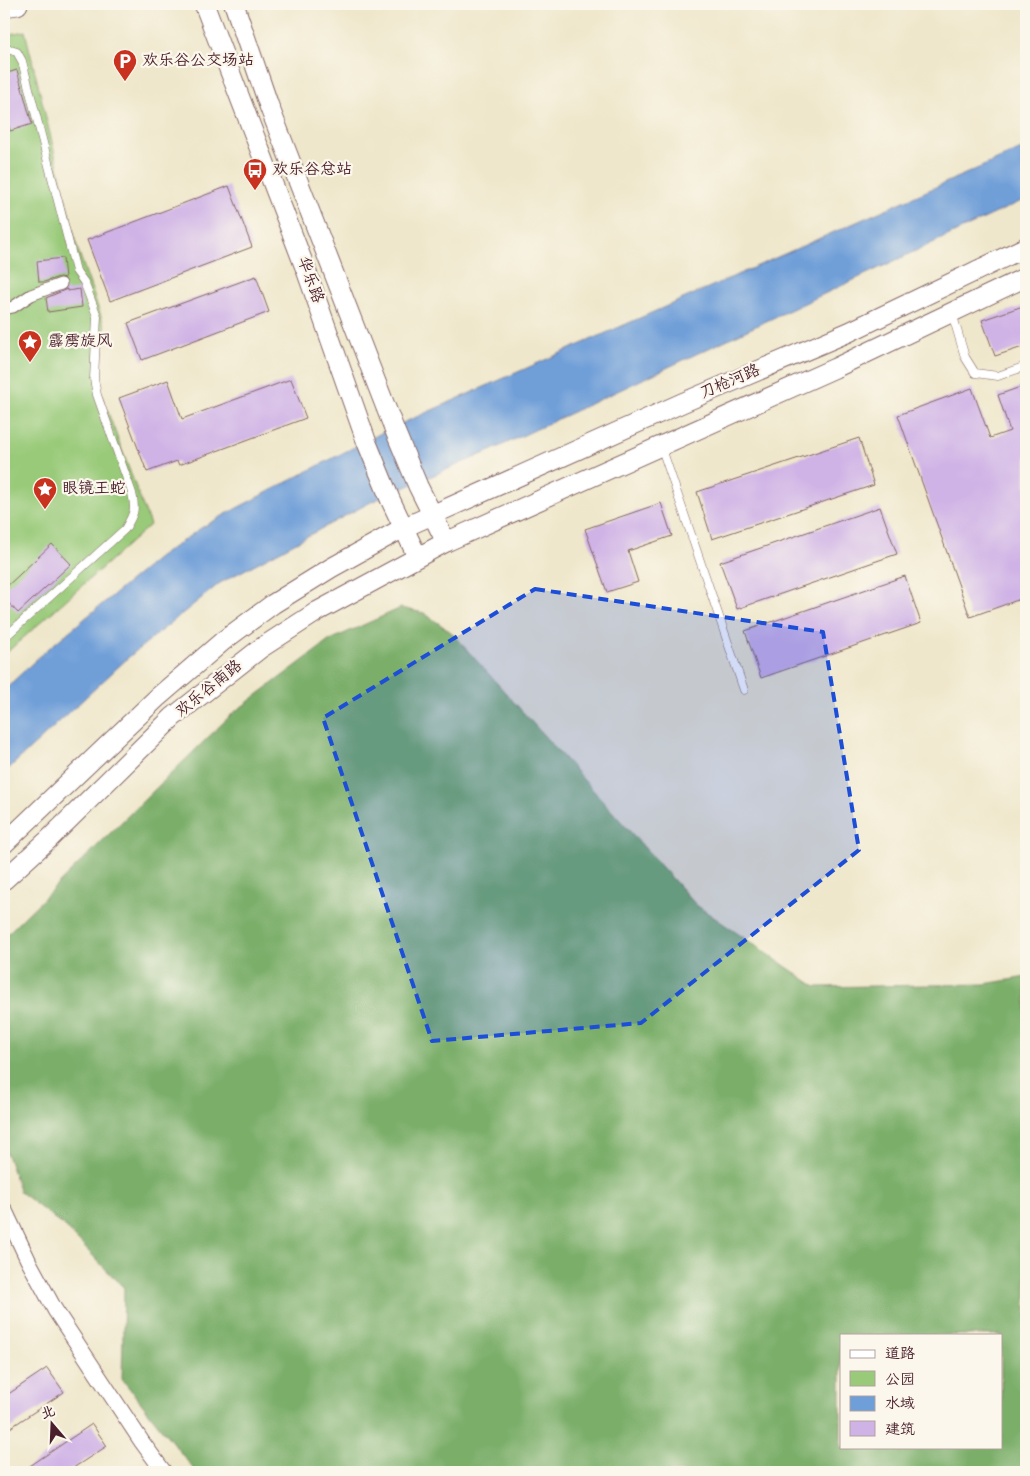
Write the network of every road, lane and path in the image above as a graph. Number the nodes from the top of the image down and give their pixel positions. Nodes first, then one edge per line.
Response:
1 (204, 4) edge
2 (234, 4) edge
3 (4, 48) edge
4 (1026, 247) edge
5 (1026, 277) edge
6 (61, 284) dead end
7 (4, 309) edge
8 (952, 313) junction
9 (1026, 366) edge
10 (660, 446) junction
11 (546, 464) junction
12 (560, 491) junction
13 (433, 514) junction
14 (403, 528) junction
15 (446, 542) junction
16 (417, 556) junction
17 (4, 638) edge
18 (744, 690) dead end
19 (4, 844) edge
20 (4, 880) edge
21 (4, 1208) edge
22 (164, 1472) edge

1 - 14 street, 华乐路
2 - 13 street, 华乐路
3 - 17 lane
4 - 11 street, 刀枪河路
5 - 8 street, 刀枪河路
6 - 7 street
8 - 9 lane
8 - 10 street, 刀枪河路
10 - 12 street, 刀枪河路
10 - 18 lane
11 - 12 street
11 - 13 street, 刀枪河路
12 - 15 street, 刀枪河路
13 - 14 street, 欢乐谷南路
13 - 15 street, 华乐路
14 - 16 street, 华乐路
14 - 19 street, 欢乐谷南路
15 - 16 street, 欢乐谷南路
16 - 20 street, 欢乐谷南路
21 - 22 street

